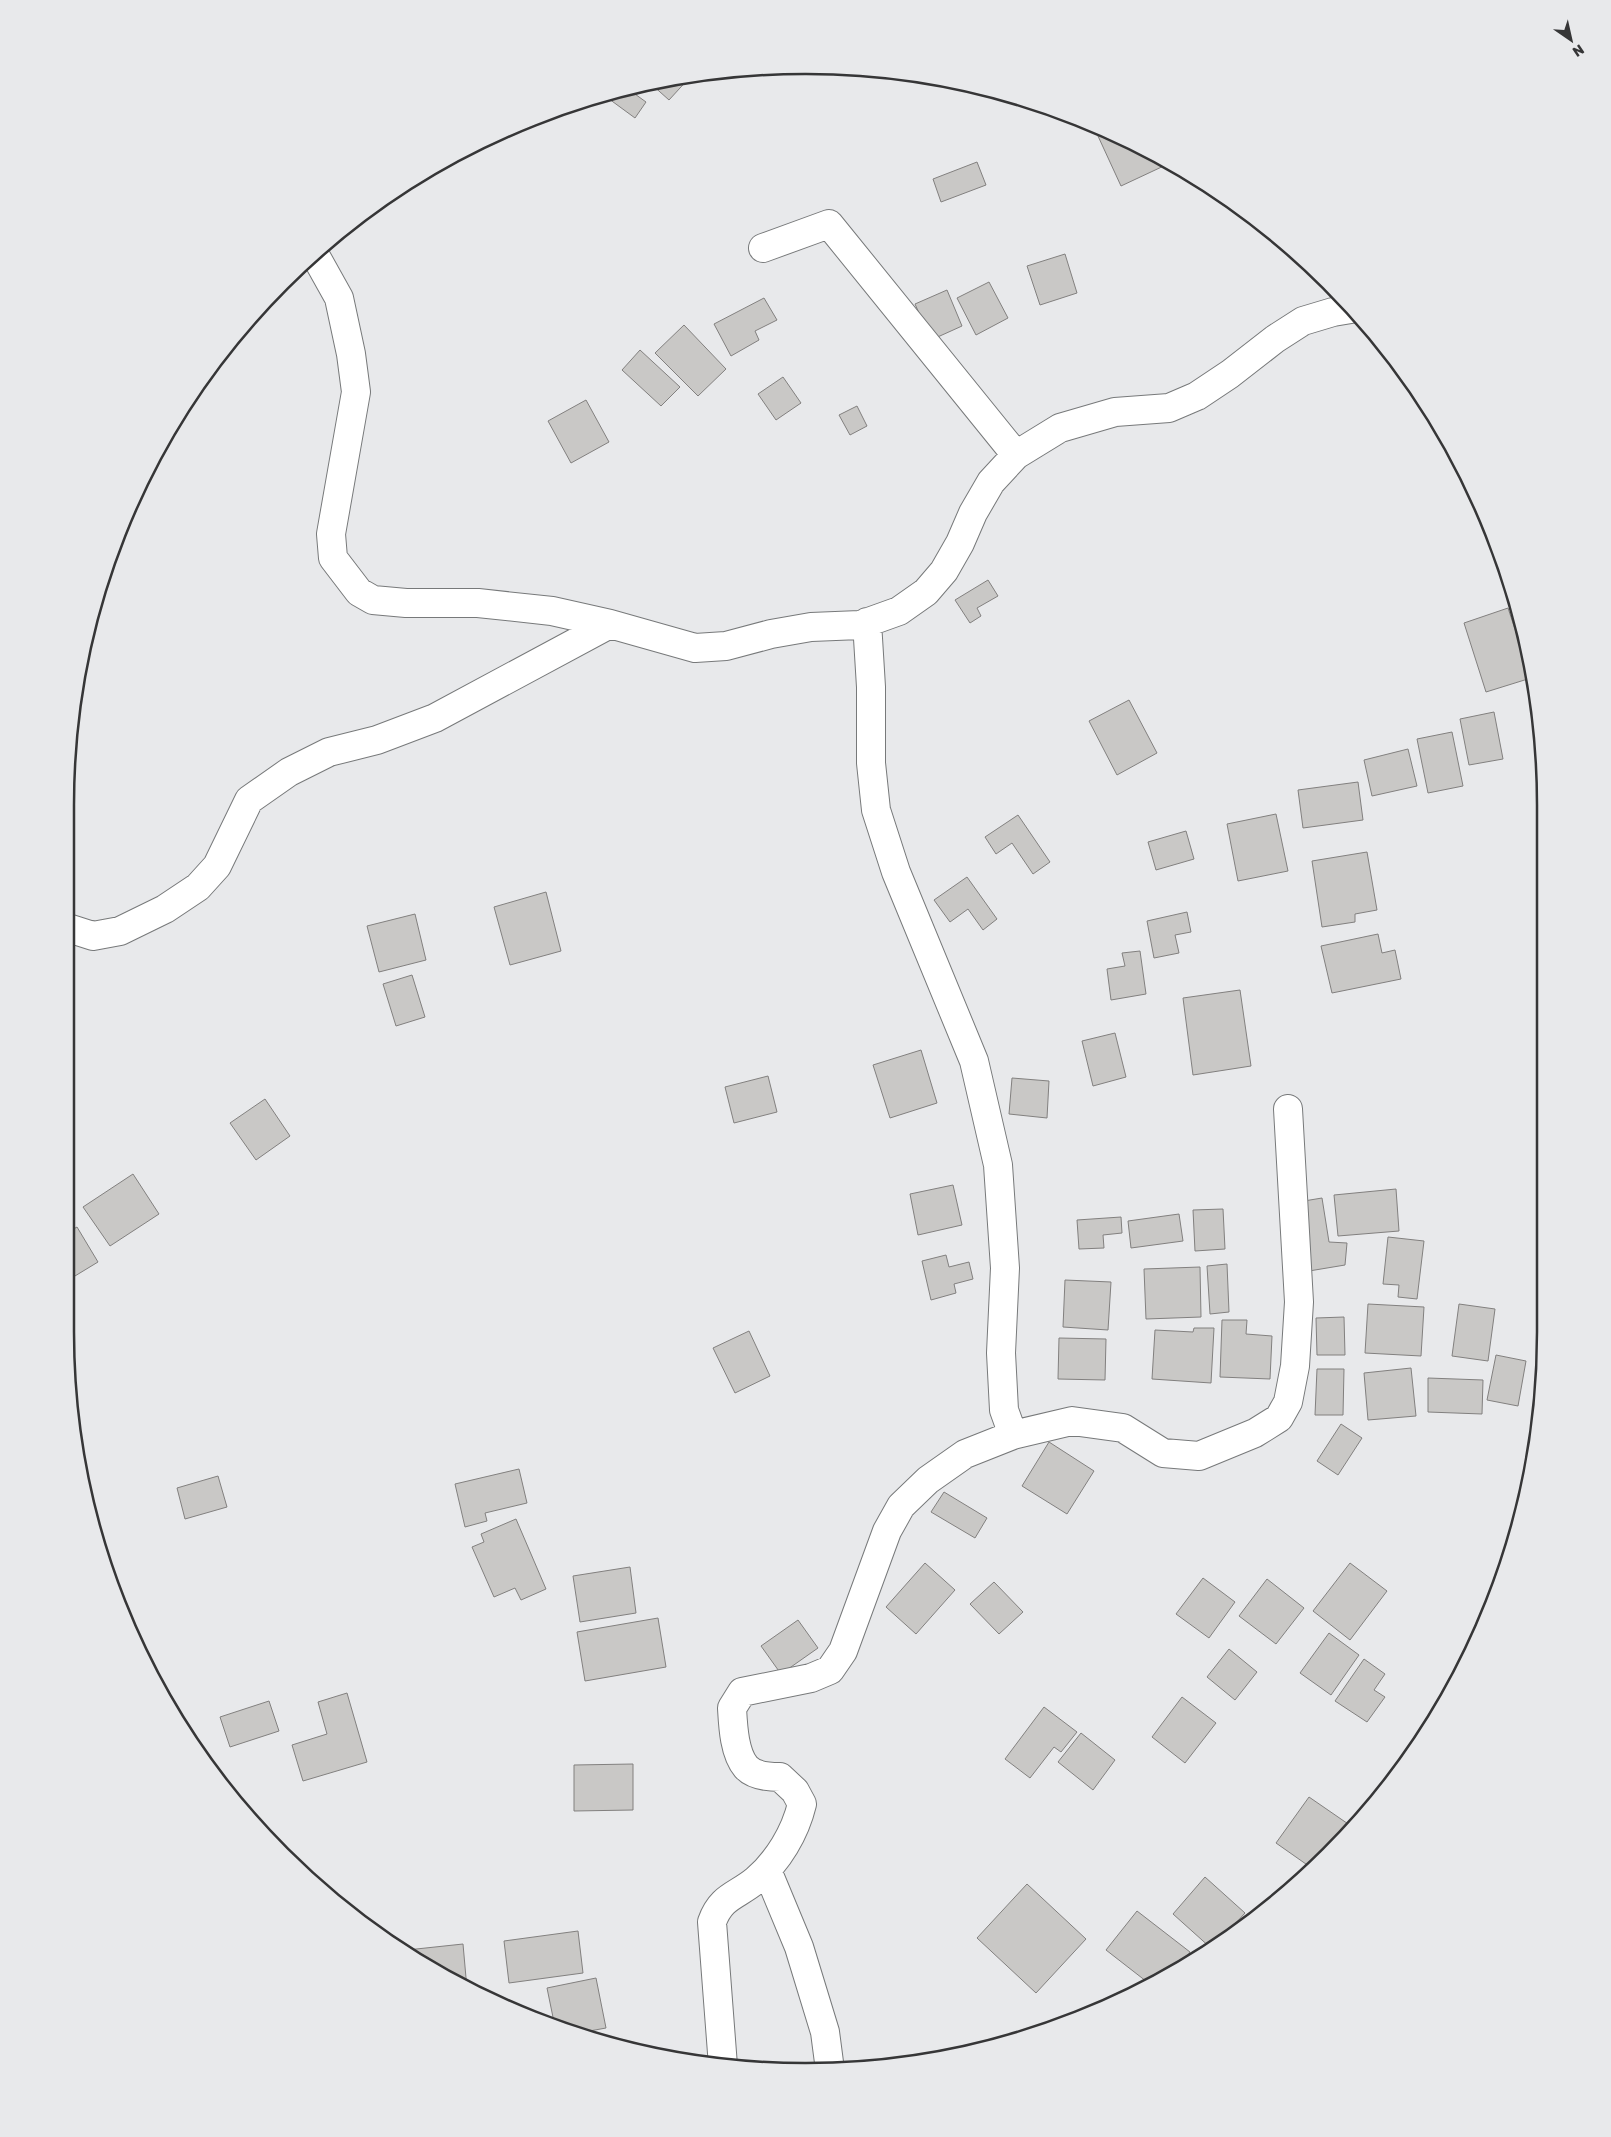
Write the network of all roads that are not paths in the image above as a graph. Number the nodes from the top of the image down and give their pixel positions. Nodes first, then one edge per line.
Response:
1 (763, 248) dead end
2 (317, 260) edge
3 (1344, 310) edge
4 (1016, 455) junction
5 (866, 622) junction
6 (610, 624) junction
7 (74, 930) edge
8 (1288, 1109) dead end
9 (1013, 1435) junction
10 (767, 1870) junction
11 (722, 2058) edge
12 (829, 2063) edge

1 - 4 street
2 - 6 street
3 - 4 street
4 - 5 street
5 - 6 street
5 - 9 street
6 - 7 street
8 - 9 street
9 - 10 street
10 - 11 street
10 - 12 street

